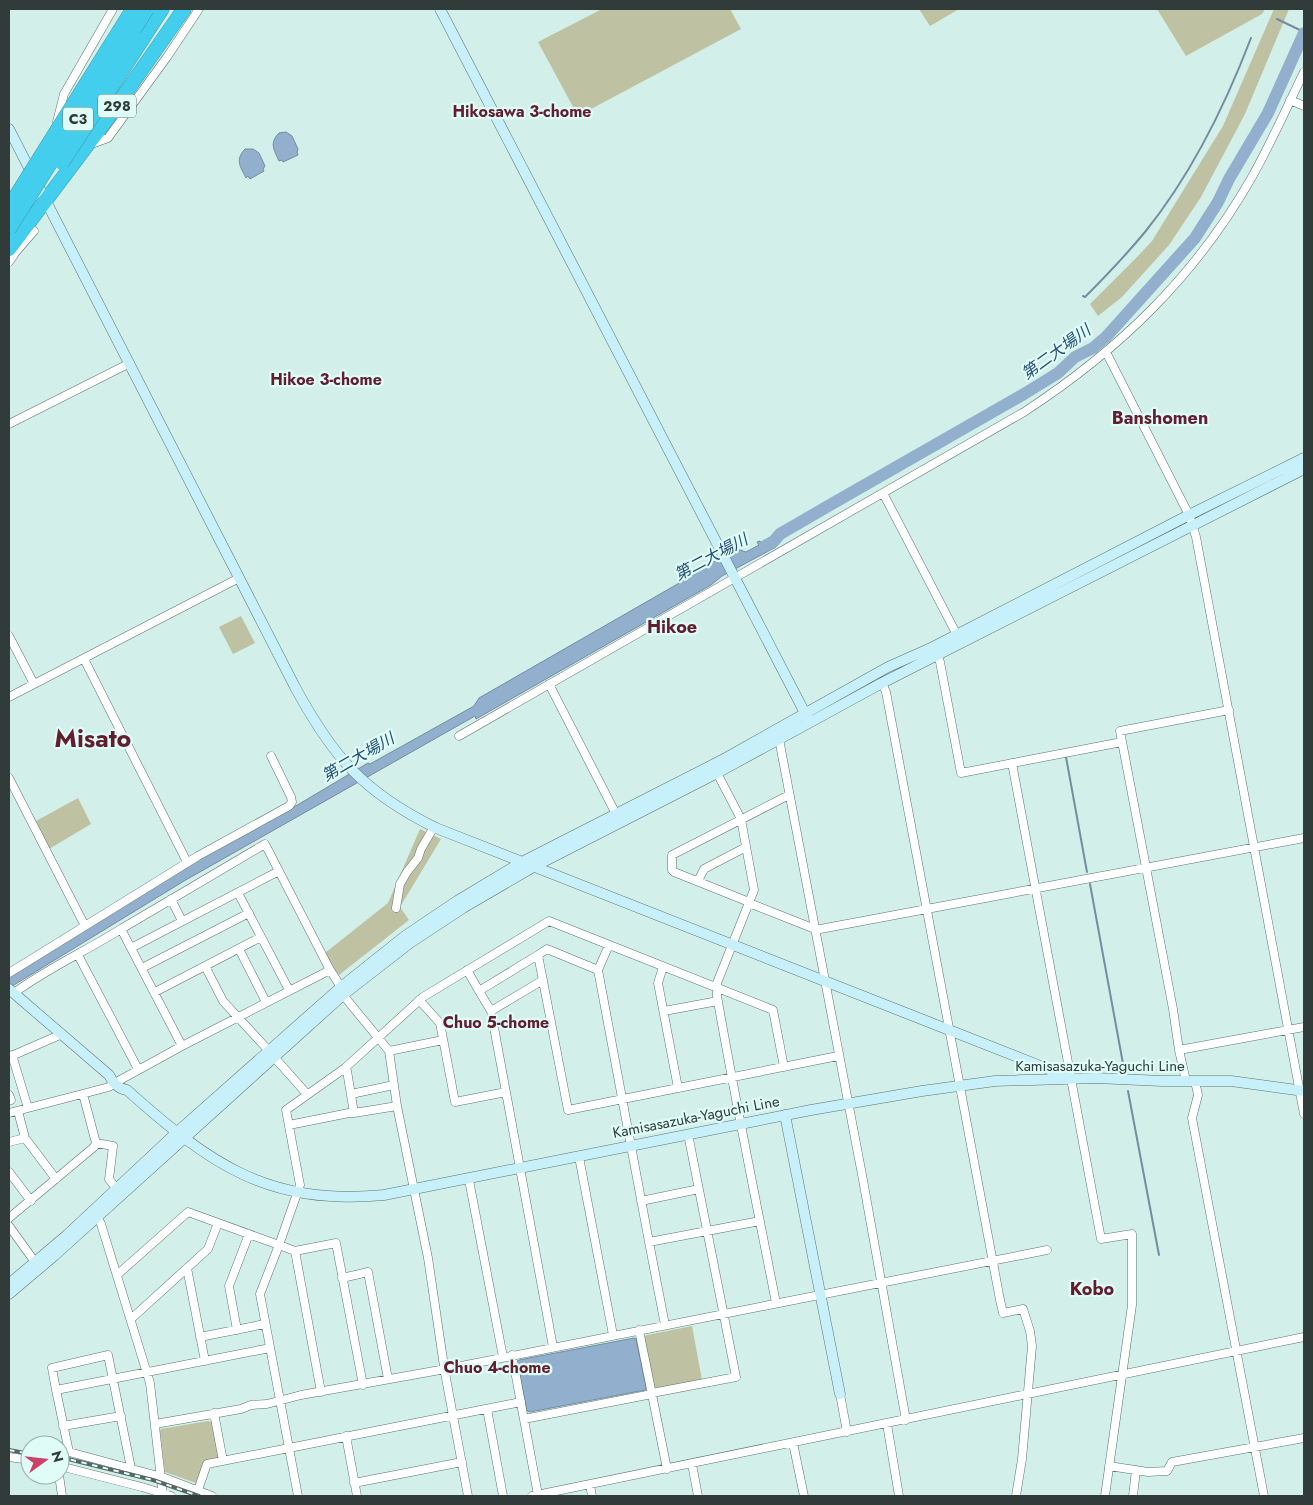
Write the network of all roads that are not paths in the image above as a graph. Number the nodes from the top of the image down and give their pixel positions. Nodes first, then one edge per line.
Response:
1 (147, 9) edge
2 (162, 9) edge
3 (180, 9) edge
4 (184, 9) edge
5 (199, 9) edge
6 (440, 9) edge
7 (123, 10) edge
8 (170, 31) junction
9 (1304, 72) edge
10 (1290, 100) junction
11 (1304, 106) edge
12 (9, 129) edge
13 (87, 146) junction
14 (29, 168) junction
15 (9, 200) edge
16 (45, 201) junction
17 (9, 207) edge
18 (18, 233) edge
19 (11, 252) edge
20 (9, 262) edge
21 (1106, 352) junction
22 (130, 363) junction
23 (9, 424) edge
24 (1304, 458) edge
25 (1304, 469) edge
26 (883, 493) junction
27 (1189, 515) junction
28 (1193, 526) junction
29 (733, 575) junction
30 (240, 578) junction
31 (957, 634) junction
32 (9, 636) edge
33 (937, 655) junction
34 (84, 658) junction
35 (882, 683) junction
36 (34, 684) junction
37 (549, 684) junction
38 (9, 697) edge
39 (1229, 710) junction
40 (805, 713) junction
41 (810, 722) junction
42 (459, 736) dead end
43 (780, 739) junction
44 (1122, 742) junction
45 (270, 756) dead end
46 (1012, 763) junction
47 (717, 773) junction
48 (9, 778) edge
49 (789, 795) junction
50 (616, 814) junction
51 (741, 819) junction
52 (432, 832) dead end
53 (1304, 838) edge
54 (746, 847) junction
55 (1254, 847) junction
56 (187, 862) junction
57 (522, 862) junction
58 (535, 866) junction
59 (1146, 867) junction
60 (279, 872) junction
61 (698, 881) junction
62 (1035, 888) junction
63 (238, 893) junction
64 (170, 900) junction
65 (749, 902) junction
66 (396, 908) dead end
67 (926, 909) junction
68 (248, 913) junction
69 (182, 921) junction
70 (85, 926) junction
71 (121, 929) junction
72 (815, 929) junction
73 (261, 937) junction
74 (609, 945) junction
75 (732, 946) junction
76 (131, 948) junction
77 (239, 949) junction
78 (78, 955) junction
79 (538, 955) junction
80 (205, 966) junction
81 (663, 967) junction
82 (142, 968) junction
83 (330, 970) junction
84 (467, 970) junction
85 (598, 970) junction
86 (9, 974) edge
87 (543, 980) junction
88 (824, 982) junction
89 (716, 988) junction
90 (289, 990) junction
91 (342, 991) junction
92 (479, 991) junction
93 (11, 992) edge
94 (155, 992) junction
95 (419, 1000) junction
96 (718, 1001) junction
97 (266, 1002) junction
98 (491, 1011) junction
99 (664, 1012) junction
100 (238, 1017) junction
101 (1304, 1027) edge
102 (1289, 1029) junction
103 (949, 1031) junction
104 (62, 1034) junction
105 (378, 1037) junction
106 (443, 1040) junction
107 (182, 1046) junction
108 (1178, 1050) junction
109 (389, 1051) junction
110 (10, 1054) edge
111 (271, 1054) junction
112 (838, 1056) junction
113 (784, 1067) junction
114 (345, 1068) junction
115 (138, 1069) junction
116 (732, 1078) junction
117 (1071, 1078) junction
118 (115, 1080) junction
119 (1190, 1081) junction
120 (394, 1085) junction
121 (960, 1086) junction
122 (678, 1088) junction
123 (1302, 1090) edge
124 (506, 1092) junction
125 (83, 1094) junction
126 (307, 1094) junction
127 (351, 1094) junction
128 (623, 1099) junction
129 (848, 1103) junction
130 (28, 1105) junction
131 (397, 1106) junction
132 (18, 1111) junction
133 (354, 1112) junction
134 (9, 1113) edge
135 (1304, 1114) edge
136 (785, 1115) junction
137 (741, 1124) junction
138 (289, 1125) junction
139 (688, 1134) junction
140 (180, 1136) junction
141 (25, 1138) junction
142 (9, 1142) edge
143 (96, 1143) junction
144 (631, 1145) junction
145 (579, 1157) junction
146 (521, 1169) junction
147 (9, 1172) edge
148 (56, 1179) junction
149 (469, 1180) junction
150 (116, 1188) junction
151 (699, 1189) junction
152 (415, 1190) junction
153 (298, 1193) junction
154 (31, 1201) junction
155 (641, 1201) junction
156 (97, 1217) junction
157 (9, 1218) edge
158 (760, 1221) junction
159 (218, 1223) junction
160 (9, 1226) edge
161 (707, 1231) junction
162 (249, 1234) junction
163 (649, 1242) junction
164 (278, 1245) junction
165 (1047, 1250) dead end
166 (295, 1251) junction
167 (992, 1260) junction
168 (35, 1262) junction
169 (187, 1268) junction
170 (118, 1275) junction
171 (342, 1278) junction
172 (881, 1282) junction
173 (9, 1284) edge
174 (9, 1294) edge
175 (820, 1294) junction
176 (776, 1303) junction
177 (722, 1314) junction
178 (131, 1319) junction
179 (266, 1324) junction
180 (665, 1325) junction
181 (237, 1330) junction
182 (639, 1330) junction
183 (613, 1335) junction
184 (200, 1337) junction
185 (1304, 1337) edge
186 (553, 1347) junction
187 (270, 1348) junction
188 (1236, 1351) junction
189 (512, 1355) junction
190 (503, 1358) junction
191 (205, 1361) junction
192 (445, 1369) junction
193 (148, 1372) junction
194 (1123, 1375) junction
195 (113, 1378) junction
196 (388, 1379) junction
197 (362, 1385) junction
198 (56, 1390) junction
199 (321, 1392) junction
200 (652, 1393) junction
201 (840, 1394) joint
202 (1027, 1395) junction
203 (280, 1400) junction
204 (521, 1402) junction
205 (487, 1409) junction
206 (214, 1413) junction
207 (453, 1415) junction
208 (121, 1416) junction
209 (524, 1419) junction
210 (906, 1420) junction
211 (155, 1424) junction
212 (887, 1424) junction
213 (63, 1426) junction
214 (847, 1432) junction
215 (346, 1436) junction
216 (1304, 1438) edge
217 (793, 1443) junction
218 (1255, 1446) junction
219 (289, 1448) junction
220 (223, 1461) junction
221 (462, 1462) junction
222 (692, 1464) junction
223 (1109, 1466) junction
224 (70, 1468) edge
225 (131, 1468) junction
226 (666, 1469) junction
227 (1136, 1470) junction
228 (162, 1477) junction
229 (354, 1483) junction
230 (590, 1485) junction
231 (198, 1490) junction
232 (163, 1495) edge
233 (171, 1496) edge
234 (212, 1496) edge
235 (297, 1496) edge
236 (357, 1496) edge
237 (468, 1496) edge
238 (503, 1496) edge
239 (535, 1496) edge
240 (592, 1496) edge
241 (698, 1496) edge
242 (804, 1496) edge
243 (899, 1496) edge
244 (1016, 1496) edge
245 (1104, 1496) edge
246 (1133, 1496) edge
247 (1264, 1496) edge

1 - 18 highway, C3, bridge
2 - 18 highway, bridge
3 - 8 highway
4 - 8 highway, 298
5 - 13 street
6 - 29 street
7 - 14 highway, 298
7 - 17 highway, C3, bridge
8 - 13 highway, 298
9 - 10 street
10 - 11 street
10 - 21 street
12 - 14 street
13 - 16 highway, 298
14 - 15 highway, 298
14 - 16 street
16 - 18 highway, 298
16 - 22 street
18 - 19 highway, 298
19 - 20 street
21 - 26 street
21 - 27 street
22 - 23 street
22 - 30 street
24 - 27 street
25 - 28 street
26 - 29 street
26 - 31 street
27 - 28 street
27 - 31 street
28 - 33 street
28 - 39 street
29 - 37 street
29 - 40 street
30 - 34 street
30 - 57 street
31 - 40 street
32 - 36 street
33 - 35 street
33 - 46 street
34 - 36 street
34 - 56 street
35 - 41 street
35 - 67 street
36 - 38 street
37 - 42 street
37 - 50 street
39 - 44 street
39 - 55 street
40 - 41 street
40 - 50 street
41 - 43 street
43 - 47 street
43 - 49 street
44 - 46 street
44 - 59 street
45 - 56 street
46 - 62 street
47 - 51 street
47 - 58 street
48 - 70 street
49 - 51 street
49 - 72 street
50 - 57 street
51 - 54 street
51 - 61 street
52 - 66 street
53 - 55 street
54 - 61 street
54 - 65 street
55 - 59 street
55 - 102 street
56 - 70 street
57 - 58 street
57 - 91 street
58 - 75 street
58 - 91 street
59 - 62 street
59 - 108 street
60 - 63 street
60 - 64 street
60 - 83 street
61 - 65 street
62 - 67 street
62 - 117 street
63 - 68 street
63 - 69 street
64 - 69 street
64 - 71 street
65 - 72 street
65 - 75 street
67 - 72 street
67 - 103 street
68 - 73 street
68 - 82 street
69 - 76 street
70 - 86 street
71 - 76 street
71 - 78 street
72 - 88 street
73 - 77 street
73 - 90 street
74 - 81 street
74 - 84 street
74 - 85 street
75 - 88 street
75 - 89 street
76 - 82 street
77 - 80 street
77 - 97 street
78 - 93 street
78 - 115 street
79 - 85 street
79 - 87 street
79 - 92 street
80 - 94 street
80 - 100 street
81 - 89 street
81 - 99 street
82 - 94 street
83 - 90 street
83 - 91 street
84 - 92 street
84 - 95 street
85 - 128 street
87 - 98 street
87 - 128 street
88 - 103 street
88 - 112 street
89 - 96 street
89 - 113 street
90 - 97 street
91 - 105 street
91 - 111 street
92 - 98 street
93 - 104 street, Kamisasazuka-Yaguchi Line
94 - 107 street
95 - 105 street
95 - 106 street
96 - 99 street
96 - 116 street
97 - 100 street
98 - 124 street
99 - 122 street
100 - 107 street
100 - 111 street
101 - 102 street
102 - 108 street
102 - 123 street
103 - 117 street
103 - 121 street
104 - 110 street
104 - 118 street, Kamisasazuka-Yaguchi Line
105 - 109 street
105 - 114 street
106 - 109 street
106 - 124 street
107 - 115 street
108 - 119 street
109 - 120 street
110 - 130 street
111 - 126 street
111 - 140 street
112 - 113 street
112 - 129 street
113 - 116 street
114 - 126 street
114 - 127 street
115 - 118 street
116 - 122 street
116 - 137 street
117 - 119 street, Kamisasazuka-Yaguchi Line
117 - 121 street, Kamisasazuka-Yaguchi Line
117 - 194 street
118 - 125 street
118 - 140 street, Kamisasazuka-Yaguchi Line
119 - 123 street, Kamisasazuka-Yaguchi Line
119 - 188 street
120 - 127 street
120 - 131 street
121 - 129 street, Kamisasazuka-Yaguchi Line
121 - 167 street
122 - 128 street
123 - 135 street
124 - 146 street
125 - 130 street
125 - 143 street
126 - 138 street
127 - 133 street
128 - 144 street
129 - 136 street, Kamisasazuka-Yaguchi Line
129 - 172 street
130 - 132 street
131 - 133 street
131 - 152 street
132 - 134 street
132 - 141 street
133 - 138 street
136 - 137 street, Kamisasazuka-Yaguchi Line
136 - 175 street
137 - 139 street, Kamisasazuka-Yaguchi Line
137 - 158 street
138 - 153 street
139 - 144 street, Kamisasazuka-Yaguchi Line
139 - 151 street
140 - 150 street
140 - 153 street, Kamisasazuka-Yaguchi Line
140 - 156 street
141 - 142 street
141 - 148 street
143 - 148 street
143 - 150 street
144 - 145 street, Kamisasazuka-Yaguchi Line
144 - 155 street
145 - 146 street, Kamisasazuka-Yaguchi Line
145 - 183 street
146 - 149 street, Kamisasazuka-Yaguchi Line
146 - 186 street
147 - 154 street
148 - 154 street
149 - 152 street, Kamisasazuka-Yaguchi Line
149 - 190 street
150 - 168 street
151 - 155 street
151 - 161 street
152 - 153 street, Kamisasazuka-Yaguchi Line
152 - 192 street
153 - 164 street
154 - 157 street
155 - 163 street
156 - 170 street
156 - 174 street
158 - 161 street
158 - 176 street
159 - 162 street
159 - 169 street
159 - 170 street
160 - 168 street
161 - 163 street
161 - 177 street
162 - 164 street
162 - 181 street
163 - 180 street
164 - 166 street
164 - 179 street
165 - 167 street
166 - 171 street
166 - 199 street
167 - 172 street
167 - 202 street
168 - 173 street
169 - 178 street
169 - 184 street
170 - 178 street
171 - 196 street
171 - 197 street
172 - 175 street
172 - 210 street
175 - 176 street
175 - 201 street
176 - 177 street
177 - 180 street
177 - 200 street
178 - 193 street
179 - 181 street
179 - 187 street
180 - 182 street
181 - 184 street
182 - 183 street
182 - 200 street
183 - 186 street
184 - 191 street
185 - 188 street
186 - 189 street
187 - 191 street
187 - 203 street
188 - 194 street
188 - 218 street
189 - 190 street
189 - 204 street
190 - 192 street
191 - 193 street
192 - 196 street
192 - 207 street
193 - 195 street
193 - 211 street
194 - 202 street
194 - 223 street
195 - 198 street
195 - 198 street
195 - 208 street
196 - 197 street
197 - 199 street
198 - 213 street
199 - 203 street
200 - 209 street
200 - 226 street
201 - 214 street
202 - 210 street
202 - 244 street
203 - 206 street
203 - 219 street
204 - 205 street
204 - 209 street
205 - 207 street
205 - 238 street
206 - 211 street
206 - 220 street
207 - 215 street
207 - 221 street
208 - 213 street
208 - 225 street
209 - 239 street
210 - 212 street
211 - 228 street
212 - 214 street
212 - 243 street
213 - 225 street
214 - 217 street
215 - 219 street
215 - 229 street
216 - 218 street
217 - 222 street
217 - 242 street
218 - 227 street
218 - 247 street
219 - 220 street
219 - 235 street
220 - 231 street
221 - 229 street
221 - 237 street
222 - 226 street
222 - 241 street
223 - 227 street
223 - 245 street
224 - 232 street
225 - 228 street
226 - 230 street
227 - 246 street
228 - 231 street
228 - 232 street
229 - 236 street
230 - 239 street
230 - 240 street
231 - 234 street
232 - 233 street

